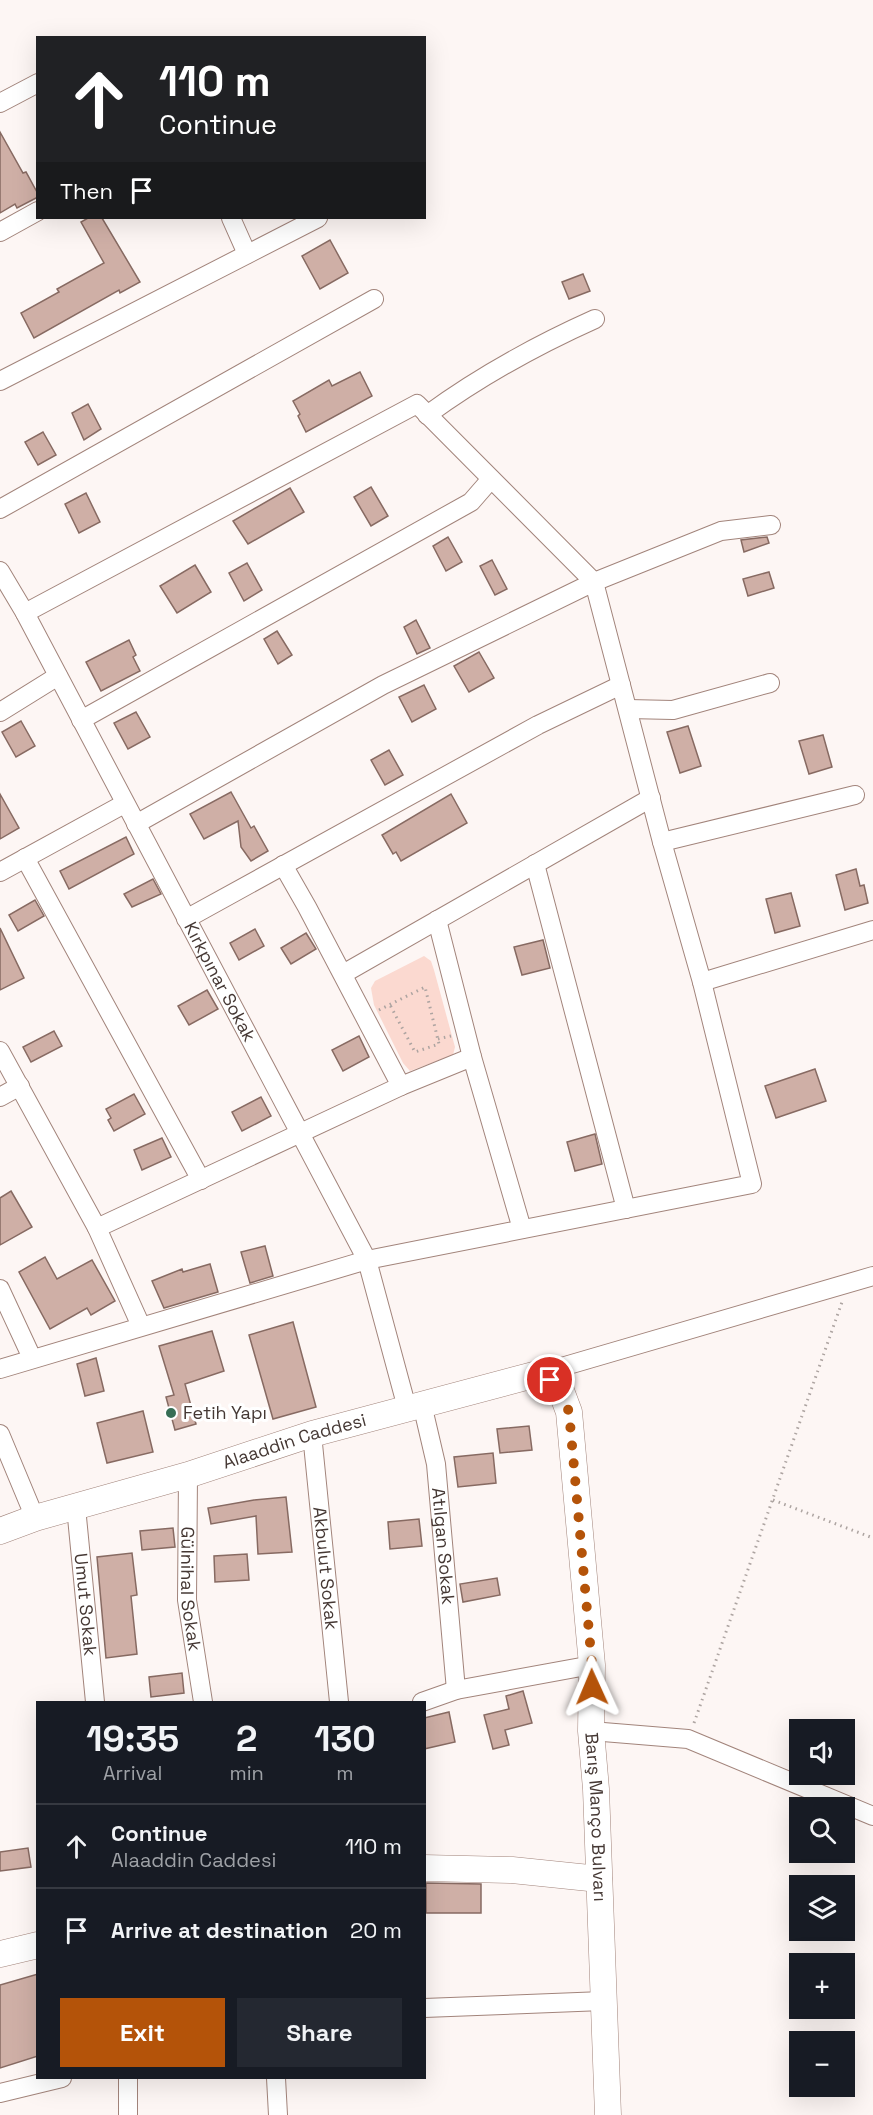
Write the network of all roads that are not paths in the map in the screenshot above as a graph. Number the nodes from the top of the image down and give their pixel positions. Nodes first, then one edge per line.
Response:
1 (36, 84) edge
2 (0, 103) edge
3 (36, 211) edge
4 (231, 219) edge
5 (316, 219) edge
6 (0, 232) edge
7 (247, 254) junction
8 (374, 299) dead end
9 (596, 319) dead end
10 (0, 381) edge
11 (427, 415) junction
12 (491, 479) junction
13 (0, 509) edge
14 (771, 525) dead end
15 (0, 571) edge
16 (594, 582) junction
17 (6, 595) edge
18 (25, 613) junction
19 (58, 676) junction
20 (770, 683) dead end
21 (621, 685) junction
22 (628, 709) junction
23 (0, 712) edge
24 (81, 720) junction
25 (855, 795) dead end
26 (651, 798) junction
27 (124, 804) junction
28 (136, 824) junction
29 (662, 842) junction
30 (25, 858) junction
31 (535, 864) junction
32 (283, 865) junction
33 (0, 872) edge
34 (186, 919) junction
35 (437, 920) junction
36 (873, 930) edge
37 (343, 974) junction
38 (702, 982) junction
39 (0, 1051) edge
40 (472, 1057) junction
41 (20, 1086) junction
42 (401, 1086) junction
43 (0, 1097) edge
44 (300, 1134) junction
45 (201, 1180) junction
46 (626, 1209) junction
47 (98, 1228) junction
48 (522, 1229) junction
49 (367, 1260) junction
50 (873, 1276) edge
51 (0, 1289) edge
52 (141, 1326) junction
53 (32, 1358) junction
54 (0, 1369) edge
55 (541, 1373) junction
56 (414, 1406) junction
57 (0, 1434) edge
58 (312, 1434) junction
59 (188, 1475) junction
60 (76, 1507) junction
61 (35, 1518) junction
62 (0, 1531) edge
63 (592, 1665) junction
64 (456, 1690) junction
65 (96, 1701) edge
66 (203, 1701) edge
67 (339, 1701) edge
68 (425, 1701) edge
69 (591, 1731) junction
70 (873, 1816) edge
71 (426, 1868) edge
72 (599, 1879) junction
73 (36, 1945) edge
74 (0, 1954) edge
75 (603, 2001) junction
76 (426, 2008) edge
77 (58, 2079) edge
78 (128, 2079) edge
79 (276, 2079) edge
80 (0, 2093) edge
81 (128, 2115) edge
82 (278, 2115) edge
83 (608, 2115) edge

1 - 2 street
3 - 6 street
4 - 7 street
5 - 7 street
7 - 10 street
8 - 13 street
9 - 11 street
11 - 12 street
11 - 18 street
12 - 16 street
12 - 24 street
14 - 16 street
15 - 17 street, Kırkpınar Sokak
16 - 21 street
16 - 28 street
17 - 18 street, Kırkpınar Sokak
18 - 19 street, Kırkpınar Sokak
19 - 23 street
19 - 24 street, Kırkpınar Sokak
20 - 22 street
21 - 22 street
21 - 32 street
22 - 26 street
24 - 27 street, Kırkpınar Sokak
25 - 29 street
26 - 29 street
26 - 31 street
27 - 28 street, Kırkpınar Sokak
27 - 30 street
28 - 34 street, Kırkpınar Sokak
29 - 38 street
30 - 33 street
30 - 45 street
31 - 35 street
31 - 46 street
32 - 34 street
32 - 37 street
34 - 44 street, Kırkpınar Sokak
35 - 37 street
35 - 40 street
36 - 38 street
37 - 42 street
38 - 46 street
39 - 41 street
40 - 42 street
40 - 48 street
41 - 43 street
41 - 47 street
42 - 44 street
44 - 45 street
44 - 49 street, Kırkpınar Sokak
45 - 47 street
46 - 48 street
47 - 52 street
48 - 49 street
49 - 52 street
49 - 56 street, Kırkpınar Sokak
50 - 55 street
51 - 53 street
52 - 53 street
53 - 54 street
55 - 56 street, Alaaddin Caddesi
55 - 63 street, Barış Manço Bulvarı
56 - 58 street, Alaaddin Caddesi
56 - 64 street, Atılgan Sokak
57 - 61 street
58 - 59 street, Alaaddin Caddesi
58 - 67 street, Akbulut Sokak
59 - 60 street, Alaaddin Caddesi
59 - 66 street, Gülnihal Sokak
60 - 61 street, Alaaddin Caddesi
60 - 65 street, Umut Sokak
61 - 62 street, Alaaddin Caddesi
63 - 64 street
63 - 69 street, Barış Manço Bulvarı
64 - 68 street
69 - 70 street
69 - 72 street, Barış Manço Bulvarı
71 - 72 street
72 - 75 street, Barış Manço Bulvarı
73 - 74 street
75 - 76 street
75 - 83 street, Barış Manço Bulvarı
77 - 80 street
78 - 81 street
79 - 82 street

